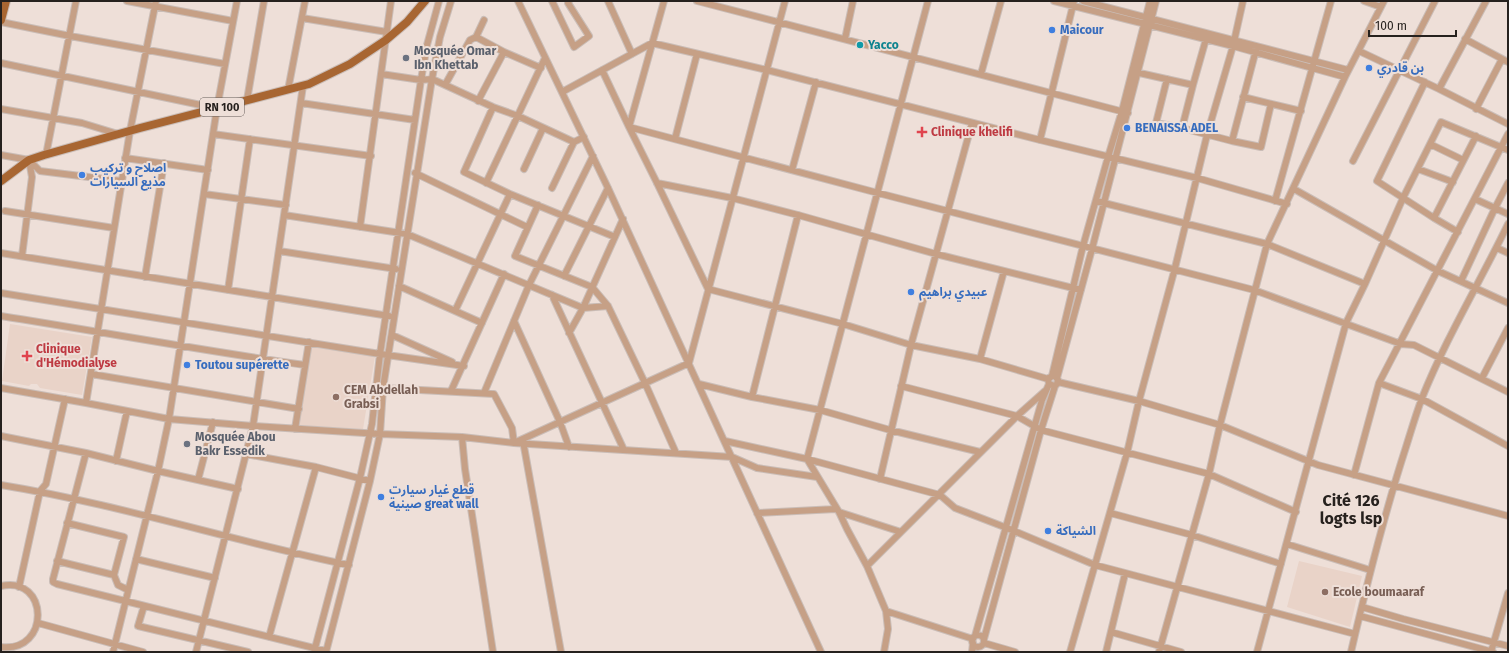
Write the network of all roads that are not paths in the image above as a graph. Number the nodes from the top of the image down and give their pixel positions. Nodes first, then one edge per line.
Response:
1 (6, 1) edge
2 (76, 1) edge
3 (128, 1) edge
4 (237, 1) edge
5 (264, 1) edge
6 (305, 1) edge
7 (392, 1) edge
8 (425, 1) edge
9 (439, 1) edge
10 (451, 1) edge
11 (518, 1) edge
12 (552, 1) edge
13 (569, 1) edge
14 (608, 1) edge
15 (664, 1) edge
16 (697, 1) edge
17 (785, 1) edge
18 (853, 1) edge
19 (928, 1) edge
20 (1000, 1) edge
21 (1054, 1) edge
22 (1083, 1) edge
23 (1150, 1) edge
24 (1156, 1) edge
25 (1243, 1) edge
26 (1331, 1) edge
27 (1364, 1) edge
28 (1435, 1) edge
29 (1486, 1) edge
30 (155, 3) edge
31 (710, 3) edge
32 (1073, 4) edge
33 (1383, 4) edge
34 (302, 18) junction
35 (484, 20) dead end
36 (1, 21) edge
37 (233, 21) junction
38 (780, 22) junction
39 (1148, 22) junction
40 (70, 36) junction
41 (386, 36) junction
42 (476, 37) junction
43 (1206, 39) junction
44 (1465, 39) junction
45 (845, 40) junction
46 (652, 43) junction
47 (1233, 43) junction
48 (146, 49) junction
49 (1256, 49) junction
50 (1359, 51) junction
51 (504, 52) junction
52 (632, 54) junction
53 (697, 54) junction
54 (914, 57) junction
55 (545, 58) junction
56 (1502, 59) junction
57 (1508, 62) edge
58 (1, 63) edge
59 (225, 64) junction
60 (1314, 65) junction
61 (541, 68) junction
62 (602, 70) junction
63 (767, 70) junction
64 (1348, 70) junction
65 (1400, 71) junction
66 (1135, 72) junction
67 (381, 74) junction
68 (981, 74) junction
69 (62, 77) junction
70 (1345, 77) junction
71 (432, 79) junction
72 (1166, 79) junction
73 (421, 80) junction
74 (816, 82) junction
75 (1425, 82) junction
76 (445, 85) junction
77 (1193, 85) junction
78 (303, 86) junction
79 (1439, 89) junction
80 (288, 90) junction
81 (138, 92) junction
82 (562, 92) junction
83 (1050, 93) junction
84 (1243, 97) junction
85 (247, 100) junction
86 (478, 101) junction
87 (301, 104) junction
88 (901, 104) junction
89 (1270, 104) junction
90 (217, 108) junction
91 (493, 108) junction
92 (1, 109) edge
93 (1476, 109) junction
94 (1301, 111) junction
95 (1125, 112) junction
96 (376, 113) junction
97 (518, 116) junction
98 (54, 118) junction
99 (415, 120) junction
100 (972, 123) junction
101 (1508, 124) edge
102 (629, 127) junction
103 (543, 128) junction
104 (1182, 128) junction
105 (130, 131) junction
106 (118, 134) junction
107 (213, 134) junction
108 (1508, 134) edge
109 (1207, 135) junction
110 (1476, 136) junction
111 (584, 137) junction
112 (675, 139) junction
113 (250, 140) junction
114 (1040, 140) junction
115 (1232, 141) junction
116 (574, 142) junction
117 (1430, 144) junction
118 (295, 145) junction
119 (1505, 148) edge
120 (46, 154) junction
121 (1, 155) edge
122 (371, 156) junction
123 (593, 156) junction
124 (744, 157) junction
125 (1108, 157) junction
126 (125, 158) junction
127 (1116, 158) junction
128 (29, 160) junction
129 (1463, 160) junction
130 (1353, 161) dead end
131 (164, 163) junction
132 (524, 169) dead end
133 (1418, 169) junction
134 (208, 170) junction
135 (792, 170) junction
136 (407, 171) junction
137 (417, 173) junction
138 (1197, 178) junction
139 (1, 181) edge
140 (121, 181) junction
141 (1453, 182) junction
142 (486, 183) junction
143 (657, 183) junction
144 (1508, 183) edge
145 (552, 188) dead end
146 (608, 188) junction
147 (1294, 189) junction
148 (878, 193) junction
149 (204, 194) junction
150 (510, 194) junction
151 (732, 198) junction
152 (1403, 198) junction
153 (241, 199) junction
154 (1475, 199) junction
155 (1096, 201) junction
156 (1275, 201) junction
157 (1104, 203) junction
158 (1287, 204) junction
159 (286, 205) junction
160 (538, 205) junction
161 (1495, 208) junction
162 (5, 211) dead end
163 (948, 211) junction
164 (27, 213) junction
165 (501, 214) junction
166 (1508, 214) edge
167 (284, 215) junction
168 (564, 215) junction
169 (798, 215) junction
170 (1434, 218) junction
171 (623, 219) junction
172 (1186, 224) junction
173 (1508, 224) edge
174 (588, 226) junction
175 (360, 227) junction
176 (527, 227) junction
177 (114, 228) junction
178 (398, 232) junction
179 (1458, 232) junction
180 (407, 234) junction
181 (866, 234) junction
182 (615, 237) junction
183 (1385, 241) junction
184 (1267, 244) junction
185 (1083, 246) junction
186 (1497, 248) junction
187 (1092, 249) junction
188 (279, 251) junction
189 (1, 253) edge
190 (1508, 253) edge
191 (936, 254) junction
192 (22, 256) junction
193 (477, 263) junction
194 (539, 265) junction
195 (1175, 268) junction
196 (393, 269) junction
197 (107, 270) junction
198 (402, 270) junction
199 (1004, 271) junction
200 (1438, 271) junction
201 (504, 274) junction
202 (145, 276) junction
203 (564, 276) junction
204 (1461, 281) junction
205 (190, 284) junction
206 (1365, 284) junction
207 (529, 285) junction
208 (399, 286) junction
209 (592, 287) junction
210 (1073, 288) junction
211 (1476, 288) junction
212 (708, 289) junction
213 (228, 290) junction
214 (1081, 290) junction
215 (1254, 290) junction
216 (1, 293) edge
217 (552, 295) junction
218 (272, 296) junction
219 (1508, 303) edge
220 (608, 306) junction
221 (776, 306) junction
222 (583, 308) junction
223 (101, 309) junction
224 (455, 311) junction
225 (386, 315) junction
226 (1, 316) edge
227 (394, 317) junction
228 (514, 321) junction
229 (184, 322) junction
230 (482, 323) junction
231 (1346, 323) junction
232 (843, 324) junction
233 (1508, 328) edge
234 (98, 331) junction
235 (569, 333) junction
236 (392, 335) junction
237 (267, 336) junction
238 (1505, 340) edge
239 (309, 342) junction
240 (1401, 344) junction
241 (911, 345) junction
242 (180, 346) junction
243 (380, 354) junction
244 (388, 355) junction
245 (1440, 357) junction
246 (263, 359) junction
247 (980, 359) junction
248 (689, 363) junction
249 (305, 365) junction
250 (461, 365) junction
251 (91, 374) junction
252 (1482, 378) junction
253 (1052, 382) junction
254 (646, 383) junction
255 (1379, 383) junction
256 (699, 384) junction
257 (901, 386) junction
258 (1, 388) edge
259 (383, 388) junction
260 (174, 389) junction
261 (451, 392) junction
262 (1508, 392) edge
263 (484, 393) junction
264 (752, 397) junction
265 (65, 399) junction
266 (1422, 399) junction
267 (1138, 401) junction
268 (86, 403) junction
269 (257, 403) junction
270 (603, 403) junction
271 (298, 409) junction
272 (820, 410) junction
273 (127, 411) junction
274 (1017, 416) junction
275 (169, 418) junction
276 (213, 422) junction
277 (560, 422) junction
278 (1220, 425) junction
279 (253, 426) junction
280 (1035, 426) junction
281 (295, 428) junction
282 (890, 430) junction
283 (1041, 430) junction
284 (370, 433) junction
285 (380, 434) junction
286 (1, 436) edge
287 (462, 437) junction
288 (725, 441) junction
289 (523, 442) junction
290 (514, 443) junction
291 (1508, 446) edge
292 (55, 447) junction
293 (569, 447) junction
294 (624, 450) junction
295 (980, 452) junction
296 (86, 453) junction
297 (676, 453) junction
298 (1127, 453) junction
299 (246, 454) junction
300 (732, 457) junction
301 (807, 459) junction
302 (116, 461) junction
303 (1310, 462) junction
304 (316, 467) junction
305 (158, 471) junction
306 (1209, 474) junction
307 (1354, 475) junction
308 (817, 476) junction
309 (360, 478) junction
310 (880, 478) junction
311 (198, 480) junction
312 (370, 481) junction
313 (1, 484) edge
314 (1393, 486) junction
315 (238, 489) junction
316 (40, 491) junction
317 (940, 495) junction
318 (74, 498) junction
319 (838, 510) junction
320 (1296, 512) junction
321 (757, 513) junction
322 (1110, 513) junction
323 (147, 516) junction
324 (1508, 516) edge
325 (68, 523) junction
326 (1007, 528) junction
327 (1014, 531) junction
328 (901, 532) junction
329 (1192, 536) junction
330 (225, 537) junction
331 (1287, 544) junction
332 (292, 553) junction
333 (136, 559) junction
334 (57, 561) junction
335 (337, 562) junction
336 (1281, 564) junction
337 (349, 565) junction
338 (1095, 565) junction
339 (867, 566) junction
340 (1370, 570) junction
341 (1125, 574) junction
342 (114, 575) junction
343 (215, 578) junction
344 (1, 586) edge
345 (1178, 586) junction
346 (19, 587) junction
347 (128, 590) junction
348 (1508, 593) edge
349 (126, 601) junction
350 (144, 606) junction
351 (1362, 607) junction
352 (886, 611) junction
353 (1268, 611) junction
354 (1360, 616) junction
355 (204, 620) junction
356 (38, 623) junction
357 (1111, 632) junction
358 (1355, 634) junction
359 (269, 637) junction
360 (973, 639) junction
361 (199, 640) junction
362 (983, 642) junction
363 (1494, 642) junction
364 (115, 645) junction
365 (1508, 646) edge
366 (2, 649) edge
367 (1160, 649) edge
368 (315, 650) edge
369 (113, 652) edge
370 (143, 652) edge
371 (196, 652) edge
372 (248, 652) edge
373 (326, 652) edge
374 (493, 652) edge
375 (560, 652) edge
376 (821, 652) edge
377 (884, 652) edge
378 (972, 652) edge
379 (982, 652) edge
380 (1015, 652) edge
381 (1070, 652) edge
382 (1106, 652) edge
383 (1181, 652) edge
384 (1257, 652) edge
385 (1350, 652) edge
386 (1492, 652) edge

1 - 36 main road
2 - 40 street
3 - 30 street
4 - 37 street
5 - 85 street
6 - 34 street
7 - 41 street
8 - 41 main road, RN 100
9 - 73 street
10 - 71 street
11 - 55 street
12 - 13 street
14 - 52 street
15 - 46 street
16 - 31 street
17 - 38 street
18 - 45 street
19 - 54 street
20 - 68 street
21 - 32 street
22 - 39 street
23 - 39 street
24 - 39 street
25 - 47 street
26 - 60 street
27 - 33 street
28 - 65 street
29 - 44 street
30 - 37 street
30 - 48 street
31 - 38 street
32 - 39 street
32 - 83 street
33 - 50 street
34 - 41 street
34 - 80 street
35 - 42 street
36 - 40 street
37 - 59 street
38 - 45 street
38 - 63 street
39 - 43 street
39 - 47 street
39 - 66 street
40 - 48 street
40 - 69 street
41 - 67 street
41 - 78 main road, RN 100
42 - 51 street
42 - 76 street
43 - 47 street
43 - 77 street
44 - 56 street
44 - 79 street
45 - 54 street
46 - 52 street
46 - 53 street
46 - 102 street
47 - 49 street
47 - 109 street
48 - 59 street
48 - 81 street
49 - 60 street
49 - 84 street
50 - 64 street
50 - 65 street
51 - 61 street
51 - 86 street
52 - 62 street
53 - 63 street
53 - 112 street
54 - 68 street
54 - 88 street
55 - 61 street
55 - 82 street
56 - 57 street
56 - 93 street
58 - 69 street
59 - 90 street
60 - 64 street
60 - 70 street
60 - 94 street
61 - 97 street
62 - 82 street
62 - 102 street
63 - 74 street
63 - 124 street
64 - 70 street
65 - 75 street
65 - 130 street
66 - 72 street
66 - 95 street
67 - 73 street
67 - 96 street
68 - 83 street
69 - 81 street
69 - 98 street
70 - 147 street
71 - 73 street
71 - 76 street
71 - 137 street
72 - 77 street
72 - 104 street
73 - 99 street
74 - 88 street
74 - 135 street
75 - 79 street
75 - 152 street
76 - 86 street
77 - 104 street
78 - 80 main road, RN 100
78 - 87 street
79 - 93 street
80 - 85 main road, RN 100
81 - 90 street
81 - 105 street
82 - 111 street
83 - 95 street
83 - 114 street
84 - 89 street
84 - 115 street
85 - 90 main road, RN 100
86 - 91 street
87 - 96 street
87 - 118 street
88 - 100 street
88 - 148 street
89 - 94 street
89 - 115 street
90 - 105 main road, RN 100
90 - 107 street
91 - 97 street
91 - 142 street
92 - 98 street
93 - 101 street
94 - 156 street
95 - 125 street
95 - 127 street
96 - 99 street
96 - 122 street
97 - 103 street
97 - 142 street
98 - 106 street
98 - 120 street
99 - 136 street
100 - 114 street
100 - 163 street
102 - 112 street
102 - 143 street
103 - 116 street
103 - 132 street
104 - 109 street
105 - 106 main road, RN 100
105 - 126 street
106 - 120 main road, RN 100
107 - 113 street
107 - 134 street
108 - 119 street
109 - 115 street
109 - 138 street
110 - 117 street
110 - 119 street
110 - 129 street
111 - 116 street
111 - 123 street
112 - 124 street
113 - 118 street
113 - 153 street
114 - 125 street
116 - 145 street
117 - 129 street
117 - 133 street
118 - 122 street
118 - 159 street
119 - 154 street
120 - 128 main road, RN 100
121 - 128 street
122 - 175 street
123 - 146 street
123 - 168 street
124 - 135 street
124 - 151 street
125 - 127 street
125 - 155 street
126 - 131 street
126 - 140 street
127 - 138 street
127 - 157 street
128 - 139 main road, RN 100
128 - 140 street
128 - 164 street
129 - 141 street
131 - 134 street
131 - 202 street
133 - 141 street
133 - 152 street
134 - 149 street
135 - 148 street
136 - 137 street
136 - 178 street
137 - 165 street
137 - 180 street
138 - 156 street
138 - 172 street
140 - 177 street
141 - 170 street
142 - 150 street
143 - 151 street
143 - 212 street
144 - 161 street
146 - 171 street
146 - 174 street
147 - 158 street
147 - 183 street
148 - 163 street
148 - 181 street
149 - 153 street
149 - 205 street
150 - 160 street
150 - 165 street
151 - 169 street
151 - 212 street
152 - 170 street
152 - 183 street
153 - 159 street
153 - 213 street
154 - 161 street
154 - 179 street
155 - 157 street
155 - 185 street
156 - 158 street
157 - 172 street
157 - 187 street
158 - 184 street
159 - 167 street
160 - 168 street
160 - 176 street
161 - 166 street
161 - 204 street
162 - 164 street
163 - 185 street
163 - 191 street
164 - 177 street
164 - 192 street
165 - 176 street
165 - 193 street
167 - 175 street
167 - 188 street
168 - 174 street
168 - 194 street
169 - 181 street
169 - 221 street
170 - 179 street
171 - 182 street
171 - 248 street
172 - 184 street
172 - 195 street
173 - 186 street
174 - 182 street
174 - 203 street
175 - 178 street
176 - 194 street
177 - 197 street
178 - 180 street
178 - 196 street
179 - 200 street
180 - 193 street
180 - 198 street
181 - 191 street
181 - 232 street
182 - 209 street
183 - 200 street
183 - 206 street
184 - 206 street
184 - 215 street
185 - 187 street
185 - 210 street
186 - 190 street
186 - 211 street
187 - 195 street
187 - 214 street
188 - 196 street
188 - 218 street
189 - 192 street
191 - 199 street
191 - 241 street
192 - 197 street
193 - 201 street
193 - 224 street
194 - 203 street
194 - 207 street
195 - 215 street
195 - 267 street
196 - 198 street
196 - 225 street
197 - 202 street
197 - 223 street
198 - 208 street
199 - 210 street
199 - 247 street
200 - 204 street
200 - 240 street
201 - 207 street
201 - 230 street
202 - 205 street
203 - 209 street
204 - 211 street
205 - 213 street
205 - 229 street
206 - 231 street
207 - 217 street
207 - 228 street
208 - 224 street
208 - 227 street
209 - 220 street
209 - 222 street
210 - 214 street
210 - 253 street
211 - 219 street
211 - 245 street
212 - 221 street
212 - 248 street
213 - 218 street
214 - 253 street
215 - 231 street
215 - 278 street
216 - 223 street
217 - 222 street
217 - 235 street
218 - 225 street
218 - 237 street
220 - 222 street
220 - 254 street
221 - 232 street
221 - 264 street
222 - 235 street
223 - 229 street
223 - 234 street
224 - 230 street
225 - 227 street
225 - 243 street
226 - 234 street
227 - 236 street
228 - 263 street
228 - 277 street
229 - 237 street
229 - 242 street
230 - 250 street
231 - 240 street
231 - 303 street
232 - 241 street
232 - 272 street
233 - 238 street
234 - 242 street
234 - 251 street
235 - 270 street
236 - 244 street
236 - 250 street
237 - 239 street
237 - 246 street
238 - 252 street
239 - 243 street
239 - 249 street
240 - 245 street
240 - 255 street
241 - 247 street
241 - 257 street
242 - 246 street
242 - 260 street
243 - 244 street
243 - 284 street
244 - 250 street
244 - 259 street
245 - 252 street
245 - 266 street
246 - 249 street
246 - 269 street
247 - 253 street
248 - 254 street
248 - 256 street
249 - 271 street
250 - 261 street
251 - 260 street
251 - 268 street
252 - 262 street
253 - 267 street
253 - 274 street
253 - 280 street
253 - 283 street
254 - 270 street
254 - 297 street
255 - 266 street
255 - 307 street
256 - 264 street
256 - 288 street
257 - 274 street
257 - 282 street
258 - 265 street
259 - 261 street
259 - 285 street
260 - 269 street
260 - 275 street
261 - 263 street
263 - 290 street
264 - 272 street
265 - 268 street
265 - 292 street
266 - 291 street
266 - 314 street
267 - 278 street
267 - 298 street
268 - 273 street
269 - 271 street
269 - 279 street
270 - 277 street
270 - 294 street
271 - 281 street
272 - 282 street
272 - 301 street
273 - 275 street
273 - 302 street
274 - 280 street
274 - 295 street
275 - 276 street
275 - 305 street
276 - 279 street
276 - 311 street
277 - 289 street
277 - 293 street
278 - 303 street
278 - 306 street
279 - 281 street
279 - 299 street
280 - 283 street
280 - 326 street
281 - 284 street
282 - 295 street
282 - 310 street
283 - 298 street
283 - 327 street
284 - 285 street
284 - 309 street
285 - 287 street
285 - 312 street
286 - 292 street
287 - 290 street
287 - 374 street
288 - 300 street
288 - 301 street
289 - 290 street
289 - 293 street
289 - 375 street
292 - 296 street
292 - 316 street
293 - 294 street
294 - 297 street
295 - 317 street
296 - 302 street
296 - 318 street
297 - 300 street
298 - 306 street
298 - 322 street
299 - 304 street
299 - 315 street
300 - 308 street
300 - 321 street
301 - 308 street
301 - 310 street
302 - 305 street
303 - 307 street
303 - 320 street
304 - 309 street
304 - 332 street
305 - 311 street
305 - 323 street
306 - 320 street
306 - 329 street
307 - 314 street
308 - 319 street
309 - 312 street
309 - 335 street
310 - 317 street
311 - 315 street
312 - 337 street
313 - 316 street
314 - 324 street
314 - 340 street
315 - 330 street
316 - 318 street
316 - 346 street
317 - 326 street
317 - 328 street
318 - 323 street
318 - 325 street
319 - 321 street
319 - 328 street
319 - 339 street
320 - 331 street
321 - 376 street
322 - 329 street
322 - 338 street
323 - 330 street
323 - 333 street
325 - 334 street
325 - 342 street
326 - 327 street
326 - 360 street
327 - 338 street
327 - 362 street
328 - 339 street
329 - 336 street
329 - 345 street
330 - 332 street
330 - 343 street
331 - 336 street
331 - 340 street
332 - 335 street
332 - 359 street
333 - 343 street
333 - 347 street
334 - 342 street
334 - 349 street
335 - 337 street
335 - 368 street
336 - 353 street
337 - 373 street
338 - 341 street
338 - 381 street
339 - 352 street
340 - 351 street
341 - 345 street
341 - 357 street
342 - 347 street
343 - 355 street
344 - 346 street
345 - 353 street
345 - 367 street
346 - 356 street
347 - 349 street
348 - 363 street
349 - 350 street
349 - 364 street
350 - 355 street
350 - 361 street
351 - 354 street
351 - 363 street
352 - 360 street
352 - 377 street
353 - 358 street
353 - 384 street
354 - 358 street
354 - 386 street
355 - 359 street
355 - 361 street
356 - 364 street
356 - 366 street
357 - 367 street
357 - 382 street
358 - 385 street
359 - 368 street
360 - 362 street
360 - 362 street
360 - 378 street
361 - 371 street
361 - 372 street
362 - 379 street
362 - 380 street
363 - 365 street
363 - 386 street
364 - 369 street
364 - 370 street
367 - 383 street
368 - 373 street

